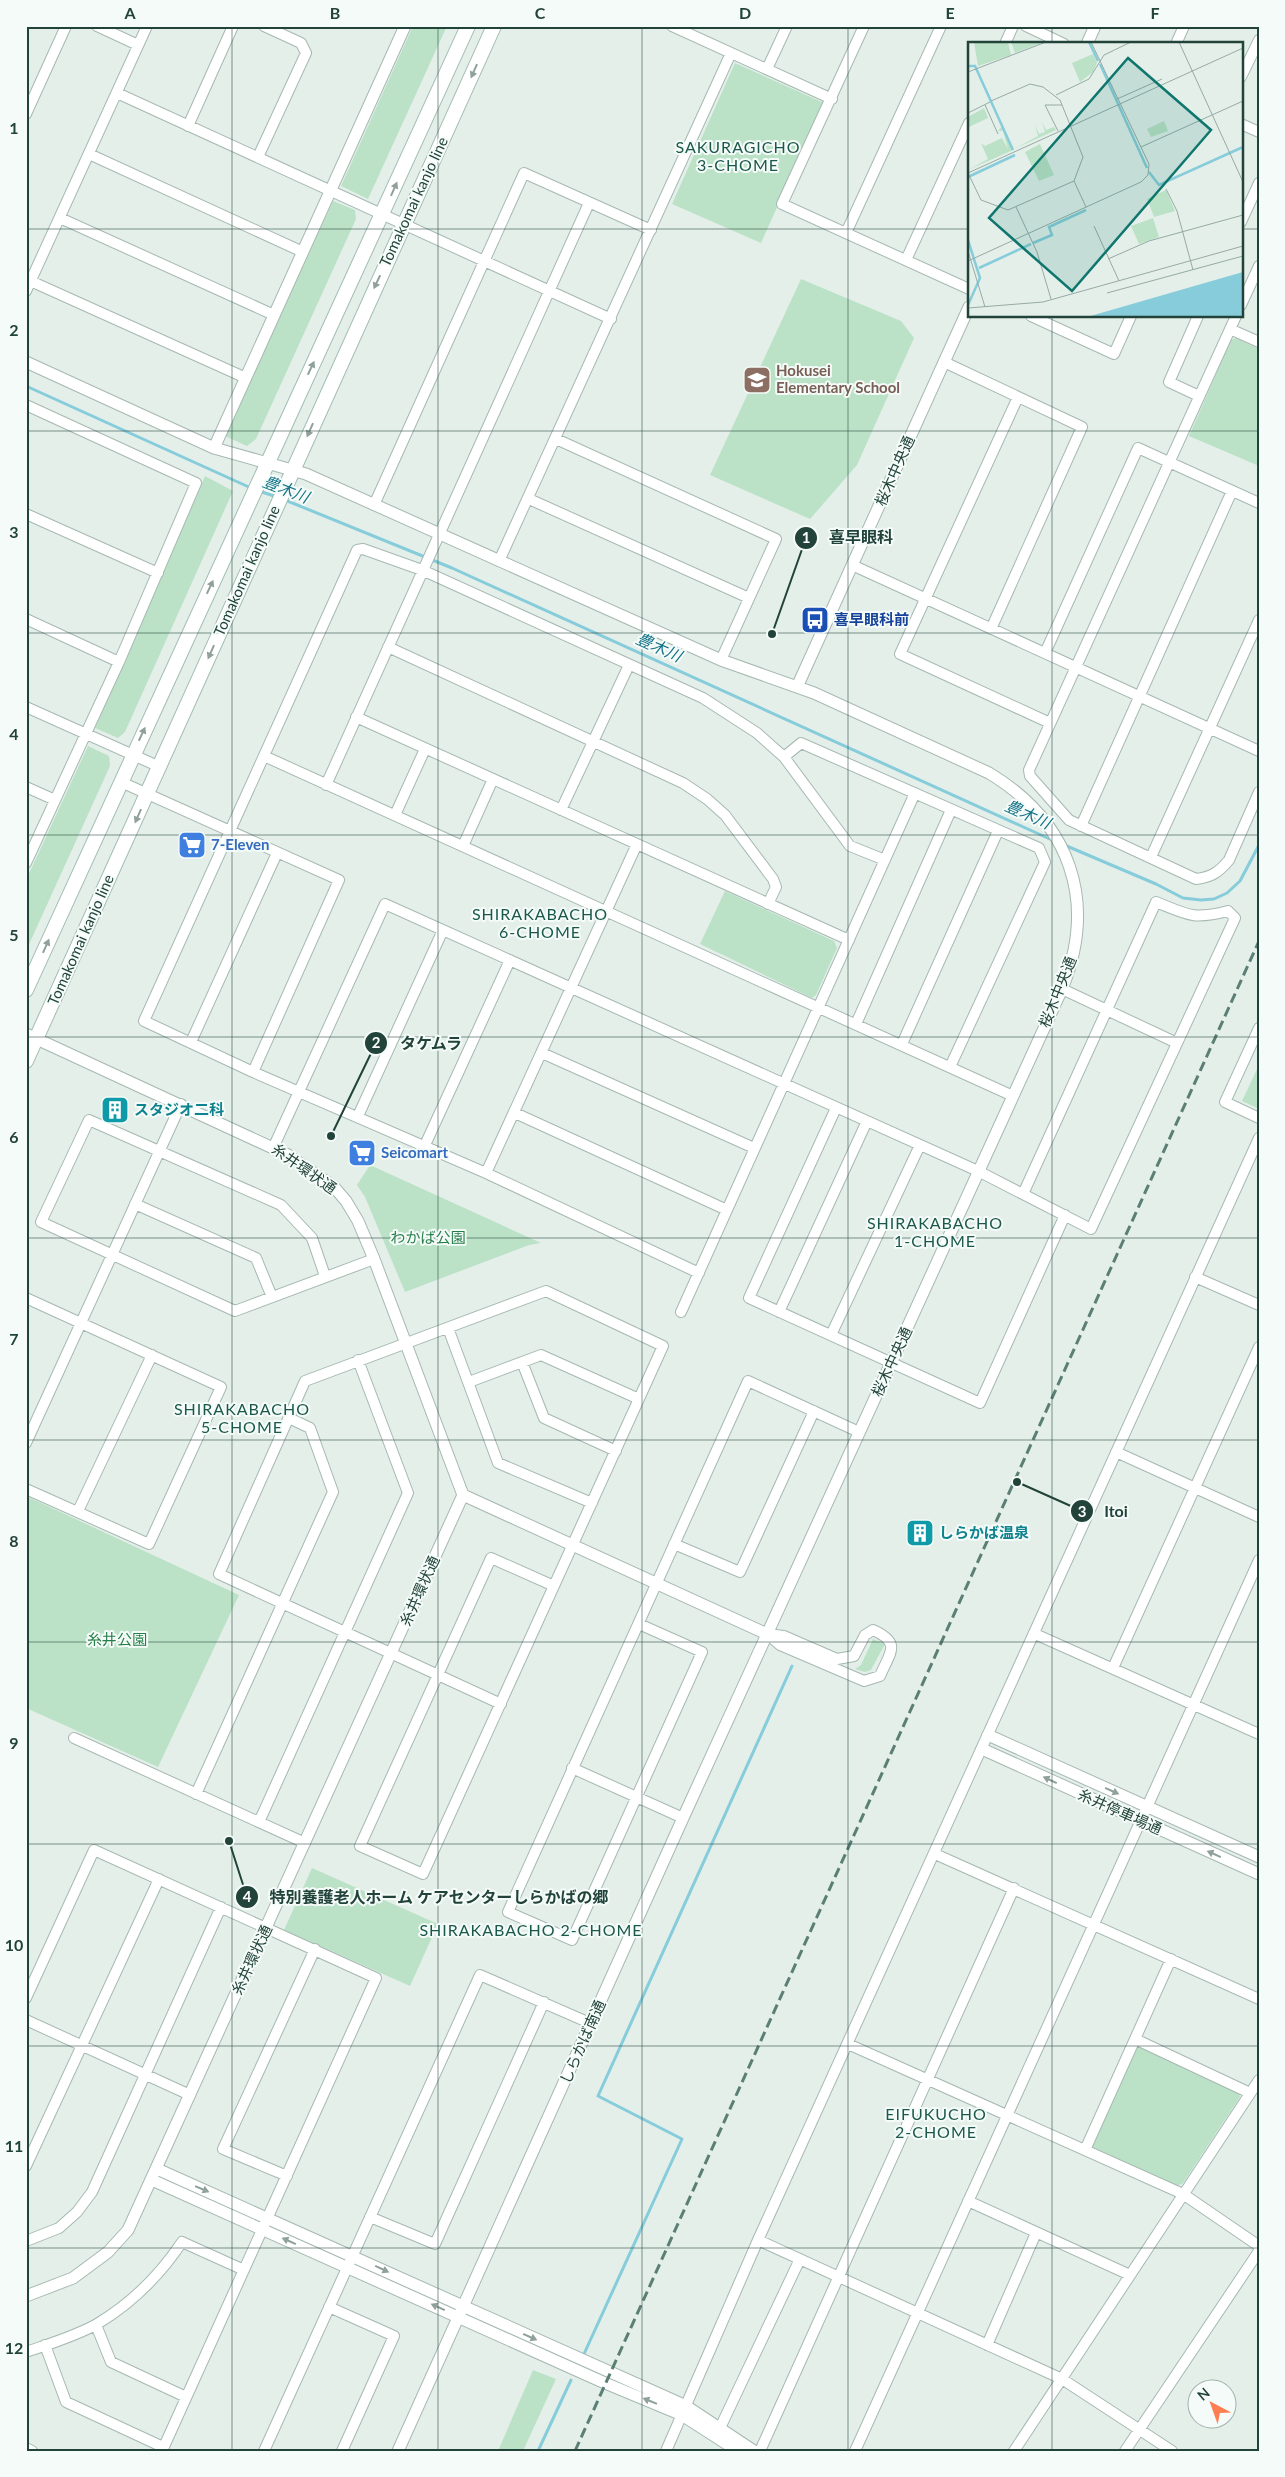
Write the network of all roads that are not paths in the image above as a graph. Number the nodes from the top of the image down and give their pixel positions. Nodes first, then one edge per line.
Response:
1 (66, 26) edge
2 (97, 26) edge
3 (147, 26) edge
4 (233, 26) edge
5 (264, 26) edge
6 (405, 26) edge
7 (468, 26) edge
8 (494, 26) edge
9 (672, 26) edge
10 (787, 26) edge
11 (864, 26) edge
12 (941, 26) edge
13 (1013, 26) edge
14 (1026, 26) edge
15 (1095, 26) edge
16 (1184, 26) edge
17 (1259, 40) edge
18 (1006, 42) edge
19 (1060, 42) edge
20 (1088, 42) edge
21 (1177, 42) edge
22 (138, 45) junction
23 (732, 53) junction
24 (767, 70) junction
25 (1242, 75) edge
26 (117, 93) junction
27 (832, 99) junction
28 (26, 114) edge
29 (1242, 124) edge
30 (968, 125) edge
31 (188, 126) junction
32 (1258, 130) edge
33 (89, 154) junction
34 (258, 157) junction
35 (1259, 183) edge
36 (331, 191) junction
37 (588, 203) junction
38 (382, 214) junction
39 (60, 218) junction
40 (1242, 220) edge
41 (404, 224) junction
42 (651, 230) junction
43 (846, 233) junction
44 (303, 252) junction
45 (906, 260) junction
46 (485, 262) junction
47 (1259, 266) edge
48 (29, 280) edge
49 (968, 289) edge
50 (548, 290) junction
51 (26, 291) edge
52 (1242, 303) edge
53 (968, 310) edge
54 (274, 315) junction
55 (1130, 318) edge
56 (1197, 318) edge
57 (1235, 318) edge
58 (611, 320) junction
59 (1050, 320) edge
60 (1230, 329) junction
61 (1259, 342) edge
62 (26, 362) edge
63 (944, 362) junction
64 (246, 378) junction
65 (1200, 396) junction
66 (1018, 397) junction
67 (26, 405) edge
68 (556, 439) junction
69 (214, 448) junction
70 (268, 462) junction
71 (1170, 462) junction
72 (293, 469) junction
73 (1232, 490) junction
74 (529, 499) junction
75 (1259, 503) edge
76 (374, 505) junction
77 (26, 514) edge
78 (438, 534) junction
79 (499, 561) junction
80 (852, 566) junction
81 (423, 567) junction
82 (158, 573) junction
83 (750, 598) junction
84 (926, 599) junction
85 (26, 619) edge
86 (1259, 620) edge
87 (992, 629) junction
88 (388, 647) junction
89 (1045, 653) junction
90 (721, 660) junction
91 (119, 662) junction
92 (629, 665) junction
93 (1076, 667) junction
94 (797, 687) junction
95 (1140, 696) junction
96 (26, 707) edge
97 (356, 717) junction
98 (1050, 724) junction
99 (1210, 728) junction
100 (86, 734) junction
101 (593, 742) junction
102 (425, 748) junction
103 (1259, 750) edge
104 (133, 755) junction
105 (264, 756) junction
106 (784, 756) junction
107 (160, 767) junction
108 (493, 779) junction
109 (121, 782) junction
110 (326, 785) junction
111 (26, 786) edge
112 (1259, 792) edge
113 (915, 793) junction
114 (148, 794) junction
115 (55, 800) junction
116 (561, 810) junction
117 (951, 810) junction
118 (394, 815) junction
119 (1081, 826) junction
120 (229, 831) junction
121 (998, 831) junction
122 (637, 844) junction
123 (463, 846) junction
124 (277, 853) junction
125 (1152, 857) junction
126 (885, 860) junction
127 (26, 863) edge
128 (768, 904) junction
129 (606, 912) junction
130 (444, 930) junction
131 (849, 940) junction
132 (510, 960) junction
133 (572, 987) junction
134 (1062, 989) junction
135 (26, 990) edge
136 (819, 1008) junction
137 (1107, 1010) junction
138 (856, 1024) junction
139 (1259, 1028) edge
140 (31, 1036) edge
141 (191, 1042) junction
142 (1177, 1043) junction
143 (902, 1044) junction
144 (542, 1052) junction
145 (26, 1061) edge
146 (950, 1067) junction
147 (253, 1072) junction
148 (782, 1084) junction
149 (299, 1090) junction
150 (1013, 1096) junction
151 (181, 1104) junction
152 (836, 1108) junction
153 (515, 1113) junction
154 (358, 1116) junction
155 (1259, 1118) edge
156 (867, 1121) junction
157 (1259, 1138) edge
158 (425, 1145) junction
159 (920, 1145) junction
160 (274, 1146) junction
161 (754, 1148) junction
162 (160, 1150) junction
163 (978, 1171) junction
164 (486, 1173) junction
165 (1023, 1194) junction
166 (135, 1204) junction
167 (727, 1210) junction
168 (1065, 1215) junction
169 (112, 1255) junction
170 (374, 1259) junction
171 (699, 1273) junction
172 (325, 1276) junction
173 (1195, 1277) junction
174 (272, 1297) junction
175 (26, 1298) edge
176 (1259, 1305) edge
177 (681, 1312) dead end
178 (779, 1312) junction
179 (81, 1322) junction
180 (448, 1328) junction
181 (831, 1336) junction
182 (406, 1343) junction
183 (1259, 1347) edge
184 (152, 1355) junction
185 (358, 1360) junction
186 (522, 1362) junction
187 (892, 1363) junction
188 (469, 1382) junction
189 (639, 1398) junction
190 (814, 1411) junction
191 (289, 1418) junction
192 (859, 1432) junction
193 (26, 1443) edge
194 (616, 1451) junction
195 (1116, 1452) junction
196 (1195, 1488) junction
197 (26, 1489) edge
198 (463, 1495) junction
199 (592, 1504) junction
200 (78, 1511) junction
201 (1259, 1517) edge
202 (674, 1544) junction
203 (572, 1546) junction
204 (1258, 1564) edge
205 (657, 1583) junction
206 (554, 1586) junction
207 (283, 1604) junction
208 (638, 1624) junction
209 (345, 1632) junction
210 (767, 1634) junction
211 (1034, 1634) junction
212 (392, 1653) junction
213 (1113, 1668) junction
214 (438, 1675) junction
215 (501, 1704) junction
216 (1192, 1705) junction
217 (1259, 1734) edge
218 (988, 1735) junction
219 (74, 1738) dead end
220 (982, 1749) junction
221 (572, 1768) junction
222 (196, 1794) junction
223 (638, 1798) junction
224 (1147, 1806) junction
225 (683, 1818) junction
226 (1140, 1821) junction
227 (259, 1822) junction
228 (306, 1843) junction
229 (935, 1854) junction
230 (1259, 1857) edge
231 (1259, 1874) edge
232 (159, 1879) junction
233 (1014, 1888) junction
234 (221, 1907) junction
235 (1093, 1923) junction
236 (267, 1927) junction
237 (315, 1949) junction
238 (1171, 1959) junction
239 (26, 1998) edge
240 (1259, 1999) edge
241 (544, 2002) junction
242 (26, 2020) edge
243 (592, 2024) junction
244 (1135, 2039) junction
245 (848, 2044) junction
246 (82, 2046) junction
247 (145, 2076) junction
248 (927, 2080) junction
249 (1259, 2080) edge
250 (1250, 2093) junction
251 (190, 2095) junction
252 (1006, 2115) junction
253 (1085, 2150) junction
254 (26, 2166) edge
255 (154, 2175) junction
256 (287, 2176) junction
257 (1183, 2194) junction
258 (968, 2200) junction
259 (268, 2217) junction
260 (370, 2217) junction
261 (263, 2229) junction
262 (1036, 2233) junction
263 (758, 2240) junction
264 (26, 2241) edge
265 (1259, 2246) edge
266 (1259, 2251) edge
267 (352, 2255) junction
268 (800, 2258) junction
269 (347, 2266) junction
270 (244, 2270) junction
271 (1130, 2275) junction
272 (838, 2276) junction
273 (26, 2296) edge
274 (329, 2308) junction
275 (460, 2311) junction
276 (918, 2314) junction
277 (96, 2325) junction
278 (45, 2345) junction
279 (987, 2345) junction
280 (26, 2352) edge
281 (1062, 2379) junction
282 (186, 2396) junction
283 (684, 2411) junction
284 (720, 2428) junction
285 (1139, 2430) junction
286 (26, 2448) edge
287 (163, 2449) edge
288 (32, 2451) edge
289 (264, 2451) edge
290 (342, 2451) edge
291 (398, 2451) edge
292 (666, 2451) edge
293 (738, 2451) edge
294 (754, 2451) edge
295 (760, 2451) edge
296 (855, 2451) edge
297 (1014, 2451) edge
298 (1125, 2451) edge
299 (1172, 2451) edge

1 - 28 street
2 - 22 street
3 - 22 street
4 - 31 street
5 - 34 street
6 - 36 street
38 -> 7 main road, Tomakomai kanjo line
8 -> 41 main road, Tomakomai kanjo line
9 - 23 street
10 - 24 street
11 - 27 street
12 - 43 street
13 - 18 street
14 - 19 street
15 - 20 street
16 - 21 street
17 - 25 street
22 - 26 street
23 - 24 street
23 - 42 street
24 - 27 street
26 - 31 street
26 - 33 street
27 - 43 street
29 - 32 street
30 - 45 street
31 - 34 street
33 - 39 street
33 - 44 street
34 - 36 street
35 - 40 street
36 - 38 street
36 - 44 street
37 - 42 street
37 - 46 street
37 - 50 street
38 - 41 street
70 -> 38 main road, Tomakomai kanjo line
39 - 48 street
39 - 54 street
41 - 46 street
41 -> 72 main road, Tomakomai kanjo line
42 - 58 street
43 - 45 street
44 - 54 street
45 - 49 street
46 - 50 street
46 - 76 street
47 - 52 street
48 - 51 street
48 - 64 street
50 - 58 street
50 - 78 street
53 - 63 street, 桜木中央通
54 - 64 street
55 - 59 street
56 - 65 street
57 - 60 street
58 - 68 street
60 - 61 street
60 - 65 street
62 - 69 street
63 - 66 street
63 - 80 street, 桜木中央通
64 - 69 street
65 - 71 street
66 - 84 street
66 - 87 street
67 - 82 street
68 - 74 street
68 - 83 street
69 - 70 street
70 - 72 street
104 -> 70 main road, Tomakomai kanjo line
71 - 73 street
71 - 89 street
71 - 93 street
72 - 76 street
72 -> 107 main road, Tomakomai kanjo line
73 - 75 street
73 - 95 street
74 - 79 street
74 - 83 street
76 - 78 street
77 - 82 street
78 - 79 street
78 - 81 street
79 - 90 street
80 - 84 street
80 - 94 street, 桜木中央通
81 - 88 street
81 - 92 street
81 - 105 street
82 - 91 street
83 - 90 street
84 - 87 street
84 - 98 street
85 - 91 street
86 - 99 street
87 - 89 street
88 - 97 street
88 - 101 street
89 - 93 street
90 - 94 street
91 - 100 street
92 - 101 street
92 - 106 street
93 - 95 street
93 - 98 street
94 - 134 street, 桜木中央通
95 - 99 street
95 - 119 street
96 - 100 street
97 - 102 street
97 - 110 street
98 - 119 street
99 - 103 street
99 - 125 street
100 - 104 street
100 - 115 street
101 - 116 street
101 - 128 street
102 - 108 street
102 - 118 street
104 - 107 street
104 - 109 main road, Tomakomai kanjo line
105 - 110 street
105 - 120 street
106 - 113 street
106 - 126 street
107 - 114 main road, Tomakomai kanjo line
108 - 116 street
108 - 123 street
109 - 114 street
135 -> 109 main road, Tomakomai kanjo line
110 - 118 street
111 - 115 street
112 - 125 street
113 - 117 street
113 - 126 street
114 - 120 street
114 -> 140 main road, Tomakomai kanjo line
115 - 127 street
116 - 122 street
117 - 121 street
117 - 138 street
118 - 123 street
119 - 125 street
120 - 124 street
120 - 141 street
121 - 143 street
121 - 146 street
122 - 128 street
122 - 129 street
123 - 129 street
124 - 141 street
124 - 147 street
126 - 131 street
128 - 131 street
129 - 133 street
129 - 136 street
130 - 132 street
130 - 149 street
130 - 154 street
131 - 136 street
132 - 133 street
132 - 158 street
133 - 144 street
133 - 148 street
134 - 137 street
134 - 150 street, 桜木中央通
136 - 138 street
136 - 148 street
137 - 142 street
137 - 142 street
137 - 165 street
138 - 143 street
139 - 155 street
140 - 145 main road, Tomakomai kanjo line
140 - 151 street, 糸井環状通
141 - 147 street
142 - 168 street
143 - 146 street
144 - 153 street
144 - 161 street
146 - 150 street
147 - 149 street
148 - 152 street
148 - 161 street
149 - 154 street
149 - 160 street
150 - 163 street, 桜木中央通
151 - 160 street, 糸井環状通
151 - 162 street
152 - 156 street
152 - 178 street
153 - 164 street
153 - 167 street
154 - 158 street
156 - 159 street
156 - 178 street
157 - 173 street
158 - 164 street
159 - 163 street
159 - 181 street
160 - 170 street, 糸井環状通
161 - 167 street
162 - 166 street
162 - 169 street
162 - 172 street
163 - 165 street
163 - 187 street, 桜木中央通
164 - 171 street
165 - 168 street
166 - 169 street
166 - 174 street
167 - 171 street
168 - 187 street
169 - 174 street
169 - 179 street
170 - 172 street
170 - 182 street, 糸井環状通
171 - 177 street
172 - 174 street
173 - 176 street
173 - 195 street
175 - 179 street
178 - 181 street
179 - 184 street
179 - 193 street
180 - 182 street
180 - 188 street
180 - 189 street
181 - 187 street
182 - 185 street
182 - 198 street, 糸井環状通
183 - 196 street
184 - 200 street
184 - 200 street
185 - 191 street
185 - 209 street
186 - 188 street
186 - 189 street
186 - 194 street
187 - 192 street, 桜木中央通
188 - 199 street
189 - 194 street
190 - 192 street
190 - 202 street
190 - 202 street
191 - 207 street
191 - 207 street
192 - 210 street, 桜木中央通
194 - 199 street
195 - 196 street
195 - 211 street
196 - 201 street
196 - 213 street
197 - 200 street
198 - 203 street
198 - 212 street, 糸井環状通
199 - 203 street
202 - 205 street
203 - 205 street
203 - 206 street
204 - 216 street
205 - 208 street
205 - 210 street
206 - 214 street
206 - 215 street
207 - 209 street
207 - 222 street
208 - 221 street
208 - 223 street
209 - 212 street
209 - 227 street
210 - 210 street
210 - 225 street, しらかば南通
211 - 213 street
211 - 218 street
212 - 214 street
212 - 228 street, 糸井環状通
213 - 216 street
214 - 215 street
214 - 215 street
216 - 217 street
216 - 224 street
218 - 220 street
218 -> 224 street, 糸井停車場通
219 - 222 street
226 -> 220 street, 糸井停車場通
220 - 229 street
221 - 223 street
221 - 223 street
222 - 227 street
223 - 225 street
224 - 226 street
224 - 230 street, 糸井停車場通
225 - 243 street, しらかば南通
231 -> 226 street, 糸井停車場通
226 - 235 street
227 - 228 street
228 - 236 street, 糸井環状通
229 - 233 street
229 - 245 street
232 - 234 street
232 - 239 street
232 - 246 street
233 - 235 street
233 - 248 street
234 - 236 street
234 - 247 street
235 - 238 street
235 - 252 street
236 - 237 street
236 - 251 street, 糸井環状通
237 - 256 street
237 - 256 street
238 - 240 street
238 - 244 street
241 - 243 street
241 - 260 street
241 - 260 street
242 - 246 street
243 - 275 street, しらかば南通
244 - 250 street
244 - 253 street
245 - 248 street
245 - 263 street
246 - 247 street
246 - 254 street
247 - 251 street
247 - 264 street
248 - 252 street
248 - 272 street
249 - 250 street
250 - 257 street
251 - 255 street, 糸井環状通
252 - 253 street
252 - 258 street
253 - 257 street
255 -> 259 street
255 - 261 street
255 - 273 street, 糸井環状通
256 - 259 street
257 - 265 street
257 - 271 street
258 - 262 street
258 - 276 street
259 - 261 street
259 - 267 street
260 - 267 street
269 -> 261 street
261 - 270 street
262 - 271 street
262 - 279 street
263 - 268 street
263 - 283 street
266 - 285 street
267 - 269 street
267 -> 275 street
268 - 272 street
268 - 284 street
269 - 274 street
275 -> 269 street
270 - 277 street
270 - 282 street
271 - 281 street
272 - 276 street
272 - 295 street
274 - 289 street
274 - 290 street
275 - 283 street
275 - 291 street, しらかば南通
276 - 279 street
276 - 296 street
277 - 278 street
277 - 282 street
278 - 280 street
278 - 287 street
279 - 281 street
281 - 285 street
281 - 297 street
282 - 287 street
283 - 284 street
283 - 292 street
283 - 293 street
284 - 294 street
285 - 298 street
285 - 299 street
286 - 288 street

